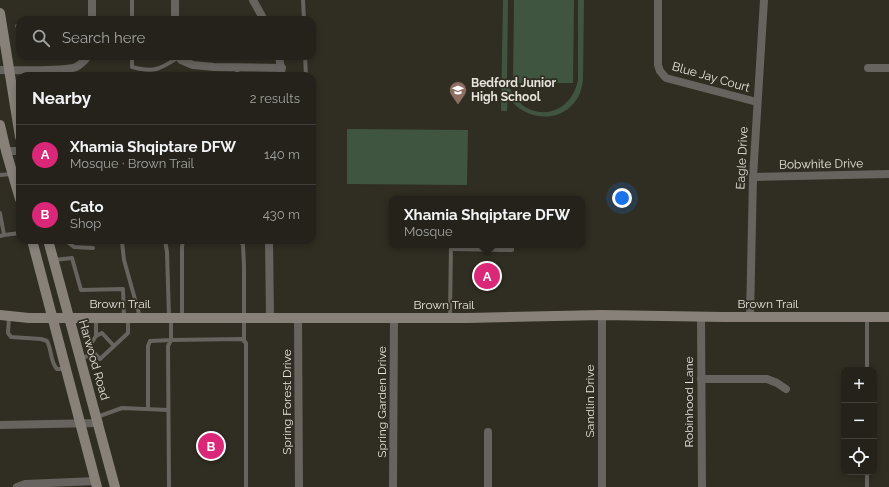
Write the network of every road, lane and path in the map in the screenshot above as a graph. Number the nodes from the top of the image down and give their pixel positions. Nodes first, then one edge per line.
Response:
1 (92, 0) edge
2 (132, 0) edge
3 (175, 0) edge
4 (253, 0) edge
5 (303, 0) edge
6 (658, 0) edge
7 (764, 0) edge
8 (0, 13) edge
9 (92, 16) edge
10 (132, 16) edge
11 (175, 16) edge
12 (262, 16) edge
13 (304, 16) edge
14 (1, 25) edge
15 (85, 60) edge
16 (132, 60) edge
17 (172, 60) edge
18 (181, 60) edge
19 (280, 60) edge
20 (305, 60) edge
21 (868, 68) dead end
22 (889, 68) edge
23 (4, 70) edge
24 (58, 72) edge
25 (237, 72) edge
26 (282, 72) edge
27 (306, 72) edge
28 (757, 102) junction
29 (16, 120) edge
30 (0, 125) edge
31 (3, 151) edge
32 (16, 151) edge
33 (12, 174) junction
34 (889, 174) edge
35 (0, 175) edge
36 (753, 177) junction
37 (16, 186) edge
38 (0, 213) edge
39 (16, 234) edge
40 (2, 236) edge
41 (33, 244) edge
42 (49, 244) edge
43 (70, 244) edge
44 (122, 244) edge
45 (166, 244) edge
46 (182, 244) edge
47 (242, 244) edge
48 (270, 244) edge
49 (93, 248) dead end
50 (451, 248) edge
51 (471, 248) edge
52 (512, 248) edge
53 (53, 260) junction
54 (4, 315) edge
55 (602, 315) junction
56 (126, 317) junction
57 (140, 317) junction
58 (170, 317) junction
59 (182, 317) junction
60 (243, 317) junction
61 (270, 317) junction
62 (298, 317) junction
63 (701, 317) junction
64 (750, 317) junction
65 (867, 317) junction
66 (889, 317) edge
67 (53, 318) junction
68 (69, 318) junction
69 (96, 318) junction
70 (394, 318) junction
71 (450, 318) junction
72 (96, 336) junction
73 (171, 340) junction
74 (244, 340) junction
75 (114, 346) junction
76 (95, 354) junction
77 (81, 358) junction
78 (867, 367) edge
79 (66, 369) junction
80 (701, 379) junction
81 (786, 389) dead end
82 (148, 409) junction
83 (168, 410) junction
84 (98, 420) junction
85 (80, 423) junction
86 (0, 425) edge
87 (488, 432) dead end
88 (866, 475) edge
89 (97, 484) edge
90 (16, 487) edge
91 (115, 487) edge
92 (169, 487) edge
93 (246, 487) edge
94 (299, 487) edge
95 (393, 487) edge
96 (488, 487) edge
97 (602, 487) edge
98 (702, 487) edge
99 (867, 487) edge

1 - 9 street
2 - 10 lane
3 - 11 street
4 - 12 street
5 - 13 lane
6 - 28 street, Blue Jay Court
7 - 28 street, Eagle Drive
8 - 14 street
14 - 23 street
15 - 24 street
16 - 17 lane
18 - 25 street
19 - 26 street
20 - 27 lane
21 - 22 street
23 - 24 street
23 - 29 street
25 - 26 street
28 - 36 street, Eagle Drive
30 - 31 street
31 - 32 street
31 - 33 street
33 - 35 lane
33 - 37 street
34 - 36 street, Bobwhite Drive
36 - 64 street, Eagle Drive
38 - 40 lane
39 - 40 lane
41 - 67 street
42 - 53 street, Harwood Road
43 - 49 lane
44 - 57 lane
45 - 58 lane
46 - 59 lane
47 - 60 lane
48 - 61 street
50 - 71 lane
51 - 52 lane
53 - 56 lane
53 - 68 street, Harwood Road
54 - 67 street, Brown Trail
54 - 79 lane
55 - 63 street, Brown Trail
55 - 71 street, Brown Trail
55 - 97 street, Sandlin Drive
56 - 57 street, Brown Trail
56 - 69 street, Brown Trail
56 - 75 lane
57 - 58 street, Brown Trail
58 - 59 street, Brown Trail
58 - 73 lane
59 - 60 street, Brown Trail
60 - 61 street, Brown Trail
60 - 74 lane
61 - 62 street, Brown Trail
62 - 70 street, Brown Trail
62 - 94 street, Spring Forest Drive
63 - 64 street, Brown Trail
63 - 80 street, Robinhood Lane
64 - 65 street, Brown Trail
65 - 66 street, Brown Trail
65 - 78 lane
67 - 68 street, Brown Trail
67 - 79 street
68 - 69 street, Brown Trail
68 - 77 street, Harwood Road
69 - 72 lane
70 - 71 street, Brown Trail
70 - 95 street, Spring Garden Drive
72 - 75 lane
72 - 76 lane
73 - 74 lane
73 - 82 lane
73 - 83 lane
74 - 93 lane
75 - 76 lane
76 - 77 lane
77 - 84 street, Harwood Road
79 - 85 street
80 - 81 street
80 - 98 street, Robinhood Lane
82 - 83 lane
82 - 84 lane
83 - 92 lane
84 - 85 street
84 - 91 street, Harwood Road
85 - 86 street
85 - 89 street
87 - 96 street
88 - 99 lane
89 - 90 street

